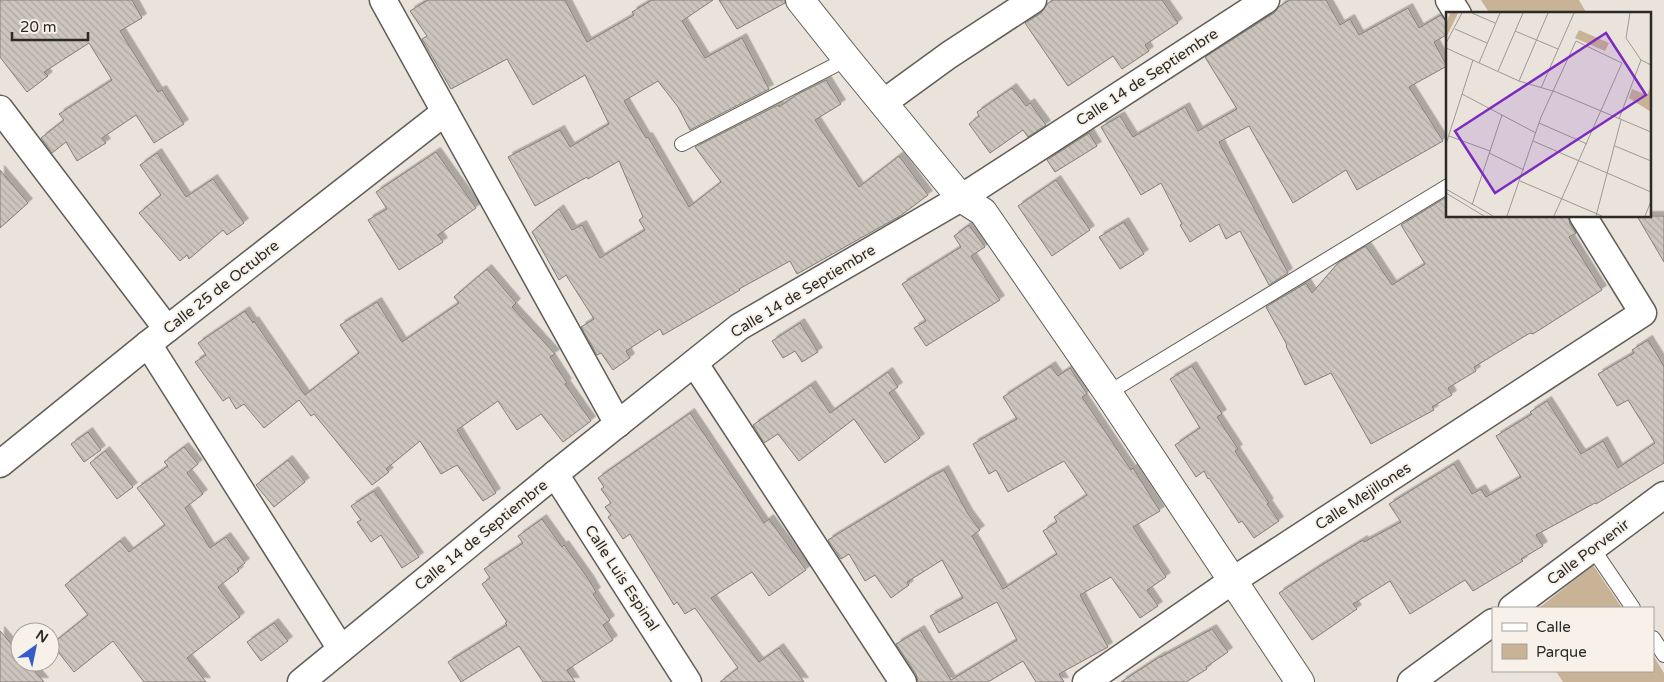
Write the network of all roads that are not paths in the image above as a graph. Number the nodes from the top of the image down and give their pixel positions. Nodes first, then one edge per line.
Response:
1 (383, 0) edge
2 (800, 0) edge
3 (1033, 0) edge
4 (1266, 0) edge
5 (1449, 0) edge
6 (1457, 12) edge
7 (847, 59) junction
8 (883, 103) junction
9 (0, 109) edge
10 (445, 112) junction
11 (682, 144) dead end
12 (1446, 187) edge
13 (961, 198) junction
14 (1584, 218) edge
15 (158, 336) junction
16 (694, 364) junction
17 (1108, 393) junction
18 (618, 424) junction
19 (0, 464) edge
20 (555, 474) junction
21 (1664, 495) edge
22 (1593, 549) junction
23 (1232, 581) junction
24 (1513, 607) edge
25 (1632, 607) edge
26 (1492, 623) edge
27 (1654, 640) edge
28 (341, 649) junction
29 (1664, 655) edge
30 (301, 682) edge
31 (688, 682) edge
32 (902, 682) edge
33 (1086, 682) edge
34 (1300, 682) edge
35 (1412, 682) edge

1 - 10 street
2 - 7 street
3 - 8 street
4 - 13 street, Calle 14 de Septiembre
5 - 6 street
7 - 8 street
7 - 11 lane
8 - 13 street
9 - 15 street
10 - 15 street, Calle 25 de Octubre
10 - 18 street
12 - 17 lane
13 - 16 street, Calle 14 de Septiembre
13 - 17 street
14 - 23 street, Calle Mejillones
15 - 19 street, Calle 25 de Octubre
15 - 28 street
16 - 18 street, Calle 14 de Septiembre
16 - 32 street
17 - 23 street
18 - 20 street, Calle 14 de Septiembre
20 - 28 street, Calle 14 de Septiembre
20 - 31 street, Calle Luis Espinal
21 - 22 street, Calle Porvenir
22 - 24 street, Calle Porvenir
22 - 25 lane
23 - 33 street, Calle Mejillones
23 - 34 street
26 - 35 street
27 - 29 lane
28 - 30 street, Calle 14 de Septiembre

